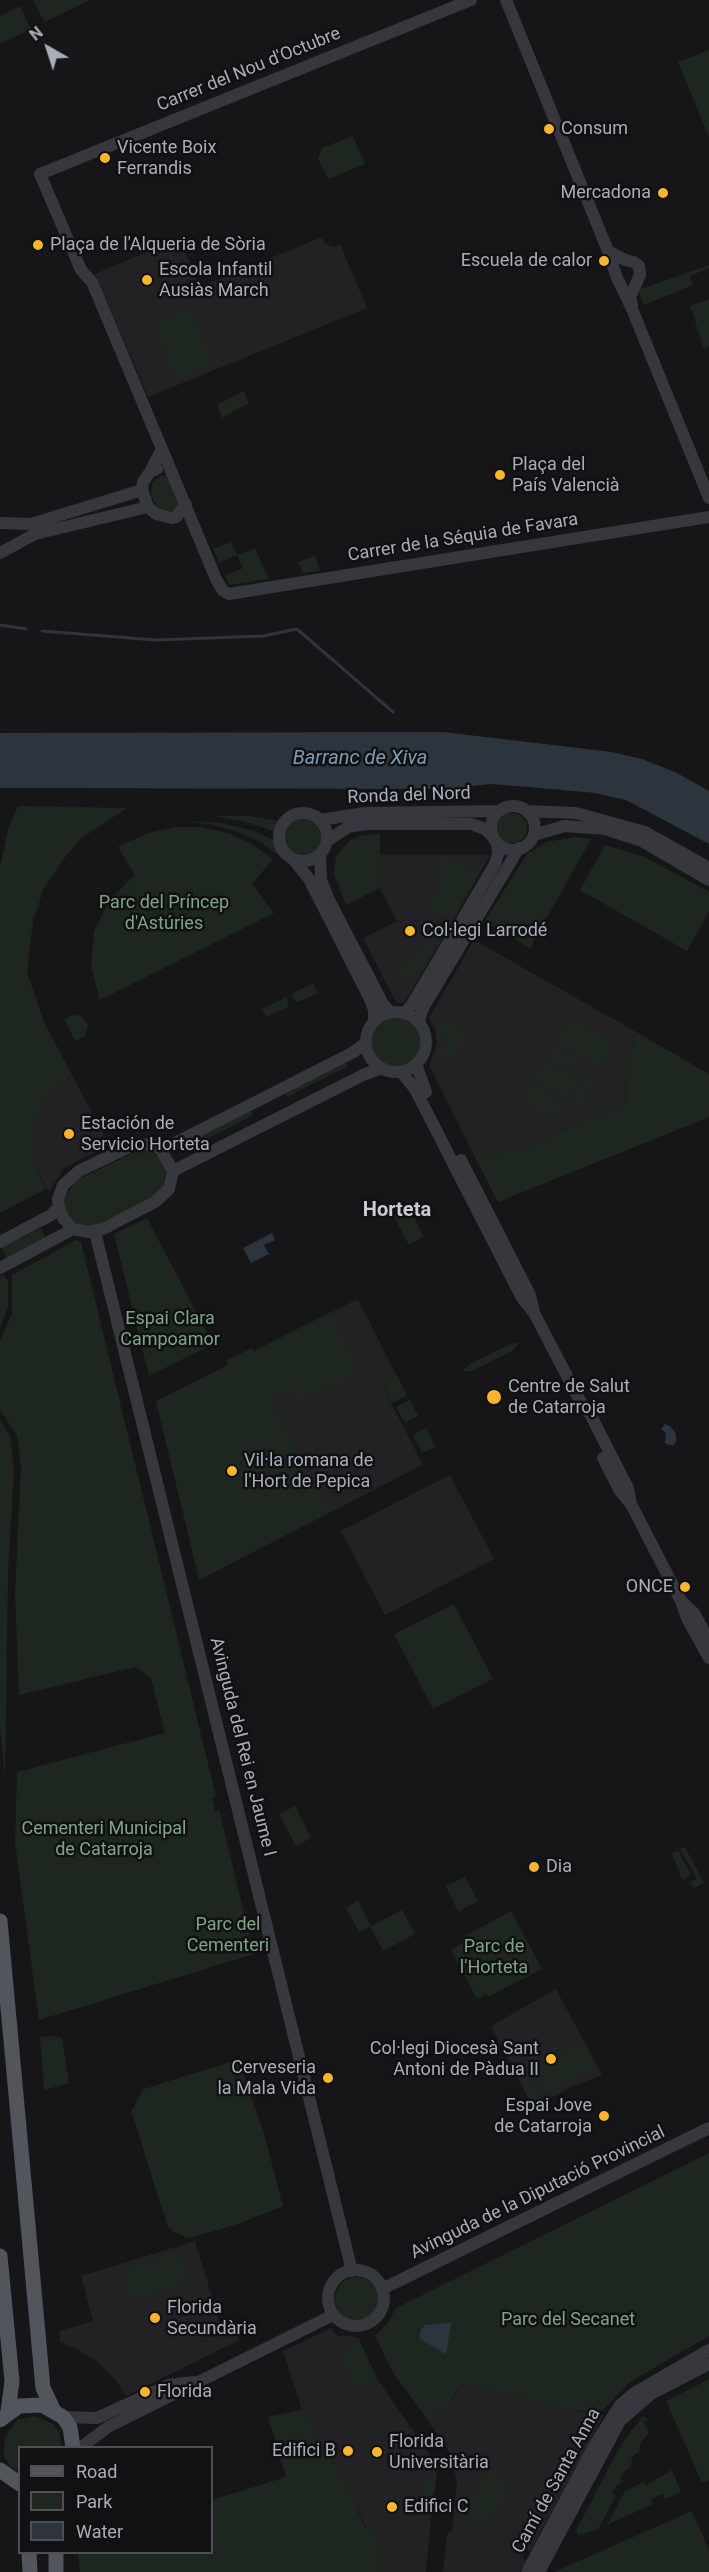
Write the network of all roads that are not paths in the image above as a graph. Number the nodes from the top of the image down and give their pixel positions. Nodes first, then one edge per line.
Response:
1 (471, 0) edge
2 (508, 3) edge
3 (608, 251) junction
4 (625, 260) junction
5 (617, 278) junction
6 (636, 281) junction
7 (632, 309) junction
8 (162, 450) junction
9 (150, 472) junction
10 (172, 472) junction
11 (142, 490) junction
12 (709, 498) edge
13 (186, 504) junction
14 (148, 507) junction
15 (176, 517) junction
16 (709, 517) edge
17 (0, 523) edge
18 (194, 529) junction
19 (0, 553) edge
20 (499, 811) junction
21 (526, 811) junction
22 (320, 820) junction
23 (534, 835) junction
24 (495, 840) junction
25 (327, 841) junction
26 (519, 848) junction
27 (320, 854) junction
28 (293, 860) junction
29 (709, 868) edge
30 (709, 880) edge
31 (390, 1012) junction
32 (404, 1013) junction
33 (374, 1021) junction
34 (418, 1021) junction
35 (366, 1043) junction
36 (416, 1064) junction
37 (382, 1068) junction
38 (400, 1072) junction
39 (161, 1150) junction
40 (173, 1171) junction
41 (59, 1207) junction
42 (488, 1221) junction
43 (73, 1229) junction
44 (95, 1232) junction
45 (0, 1242) edge
46 (0, 1268) edge
47 (681, 1601) junction
48 (709, 1640) edge
49 (709, 1658) edge
50 (0, 1921) edge
51 (709, 2128) edge
52 (0, 2256) edge
53 (352, 2271) junction
54 (382, 2289) junction
55 (333, 2315) junction
56 (709, 2350) edge
57 (709, 2364) edge
58 (200, 2380) junction
59 (58, 2413) junction
60 (4, 2416) edge
61 (73, 2446) edge
62 (82, 2446) edge
63 (0, 2470) edge
64 (17, 2486) edge
65 (29, 2554) edge
66 (56, 2554) edge
67 (30, 2572) edge
68 (56, 2572) edge
69 (527, 2572) edge
70 (539, 2572) edge

1 - 8 street, Carrer del Nou d'Octubre
2 - 3 street
3 - 4 street
3 - 5 street
4 - 5 street
4 - 6 street
5 - 6 street
5 - 7 street
6 - 7 street
7 - 12 street
8 - 9 street
8 - 10 street
9 - 10 street
9 - 11 street
10 - 13 street
11 - 14 street
11 - 17 street
13 - 15 street
13 - 18 street
14 - 15 street
14 - 19 street
15 - 18 street
16 - 18 street, Carrer de la Séquia de Favara
20 - 21 street
20 - 22 street, Ronda del Nord
20 - 24 street
21 - 23 street
21 - 29 street
22 - 25 street
22 - 28 street
23 - 26 street
23 - 30 street
24 - 25 street, Ronda del Nord
24 - 26 street
24 - 32 street
25 - 27 street
26 - 34 street
27 - 28 street
27 - 31 street
28 - 33 street
31 - 32 street
31 - 33 street
32 - 34 street
33 - 35 street
34 - 36 street
35 - 37 street
35 - 39 street
36 - 38 street
36 - 42 street
37 - 38 street
37 - 40 street
38 - 42 street
39 - 40 street
39 - 41 street
40 - 44 street
41 - 43 street
41 - 45 street
42 - 47 street
43 - 44 street
43 - 46 street
44 - 53 street, Avinguda del Rei en Jaume I
47 - 48 street
47 - 49 street
50 - 59 main road
51 - 54 street, Avinguda de la Diputació Provincial
52 - 60 main road
53 - 54 street
53 - 55 street
54 - 55 street
55 - 58 street
56 - 69 street, Camí de Santa Anna
57 - 70 street
58 - 59 street
58 - 62 street
59 - 60 main road
59 - 61 main road
63 - 64 main road
65 - 67 main road
66 - 68 main road

